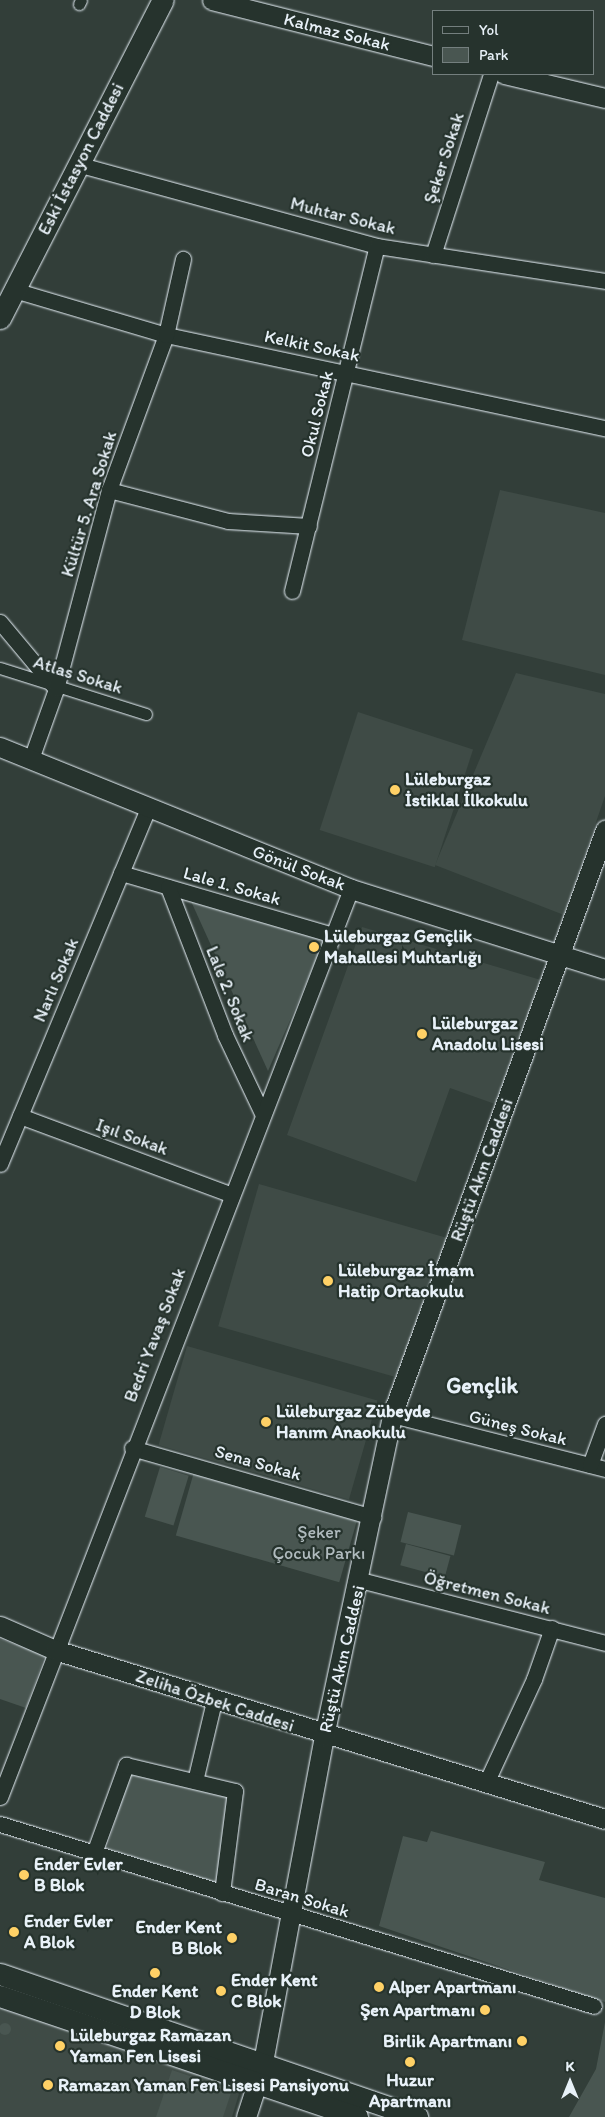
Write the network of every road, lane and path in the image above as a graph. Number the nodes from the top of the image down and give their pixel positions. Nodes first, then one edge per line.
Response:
1 (163, 0) edge
2 (212, 0) edge
3 (432, 55) edge
4 (491, 75) edge
5 (508, 75) edge
6 (605, 98) edge
7 (77, 164) junction
8 (377, 246) junction
9 (433, 255) junction
10 (182, 259) dead end
11 (605, 281) edge
12 (14, 290) junction
13 (0, 318) edge
14 (166, 335) junction
15 (346, 372) junction
16 (605, 428) edge
17 (109, 490) junction
18 (309, 526) junction
19 (292, 591) dead end
20 (0, 622) edge
21 (0, 668) edge
22 (56, 689) junction
23 (146, 714) dead end
24 (0, 747) edge
25 (31, 759) junction
26 (147, 810) junction
27 (605, 830) edge
28 (121, 874) junction
29 (168, 887) junction
30 (351, 889) junction
31 (333, 935) junction
32 (561, 954) junction
33 (605, 968) edge
34 (262, 1113) junction
35 (20, 1116) junction
36 (0, 1164) edge
37 (230, 1194) junction
38 (392, 1415) junction
39 (605, 1424) edge
40 (132, 1448) junction
41 (590, 1465) junction
42 (605, 1469) edge
43 (373, 1517) junction
44 (360, 1580) junction
45 (0, 1626) edge
46 (552, 1628) junction
47 (605, 1643) edge
48 (55, 1650) junction
49 (214, 1701) junction
50 (324, 1736) junction
51 (195, 1781) junction
52 (486, 1783) junction
53 (0, 1797) edge
54 (605, 1819) edge
55 (0, 1824) edge
56 (94, 1853) junction
57 (222, 1893) junction
58 (292, 1915) junction
59 (0, 1974) edge
60 (0, 1996) edge
61 (594, 2006) dead end
62 (263, 2062) junction
63 (256, 2082) junction
64 (246, 2117) edge
65 (357, 2117) edge
66 (418, 2117) edge

1 - 7 main road, Eski İstasyon Caddesi
2 - 3 street, Kalmaz Sokak
4 - 9 street, Şeker Sokak
5 - 6 street
7 - 8 street, Muhtar Sokak
7 - 12 main road, Eski İstasyon Caddesi
8 - 9 street, Muhtar Sokak
8 - 15 street, Okul Sokak
9 - 11 street, Muhtar Sokak
10 - 14 street, Kültür 5. Ara Sokak
12 - 13 main road, Eski İstasyon Caddesi
12 - 14 street, Kelkit Sokak
14 - 15 street, Kelkit Sokak
14 - 17 street, Kültür 5. Ara Sokak
15 - 16 street, Kelkit Sokak
15 - 18 street, Okul Sokak
17 - 18 street
17 - 22 street, Kültür 5. Ara Sokak
18 - 19 street, Okul Sokak
20 - 22 street
21 - 22 street, Atlas Sokak
22 - 23 street, Atlas Sokak
22 - 25 street, Kültür 5. Ara Sokak
24 - 25 street, Gönül Sokak
25 - 26 street, Gönül Sokak
26 - 28 street, Narlı Sokak
26 - 30 street, Gönül Sokak
27 - 32 street, Rüştü Akın Caddesi
28 - 29 street, Lale 1. Sokak
28 - 35 street, Narlı Sokak
29 - 31 street, Lale 1. Sokak
29 - 34 street, Lale 2. Sokak
30 - 31 street, Bedri Yavaş Sokak
30 - 32 street, Gönül Sokak
31 - 34 street, Bedri Yavaş Sokak
32 - 33 street, Gönül Sokak
32 - 38 street, Rüştü Akın Caddesi
34 - 37 street, Bedri Yavaş Sokak
35 - 36 street, Narlı Sokak
35 - 37 street, Işıl Sokak
37 - 40 street, Bedri Yavaş Sokak
38 - 41 street, Güneş Sokak
38 - 43 street, Rüştü Akın Caddesi
39 - 41 street
40 - 43 street, Sena Sokak
40 - 48 street, Bedri Yavaş Sokak
41 - 42 street, Güneş Sokak
43 - 44 street, Rüştü Akın Caddesi
44 - 46 street, Öğretmen Sokak
44 - 50 street, Rüştü Akın Caddesi
45 - 48 street, Zeliha Özbek Caddesi
46 - 47 street, Öğretmen Sokak
46 - 52 street
48 - 49 street, Zeliha Özbek Caddesi
48 - 53 street, Bedri Yavaş Sokak
49 - 50 street, Zeliha Özbek Caddesi
49 - 51 street
50 - 52 street, Zeliha Özbek Caddesi
50 - 58 street, Rüştü Akın Caddesi
51 - 56 street
51 - 57 street
52 - 54 street, Zeliha Özbek Caddesi
55 - 56 street, Baran Sokak
56 - 57 street, Baran Sokak
57 - 58 street, Baran Sokak
58 - 61 street, Baran Sokak
58 - 62 street, Rüştü Akın Caddesi
59 - 62 main road
60 - 63 main road
62 - 63 main road
62 - 66 main road
63 - 64 street
63 - 65 main road

